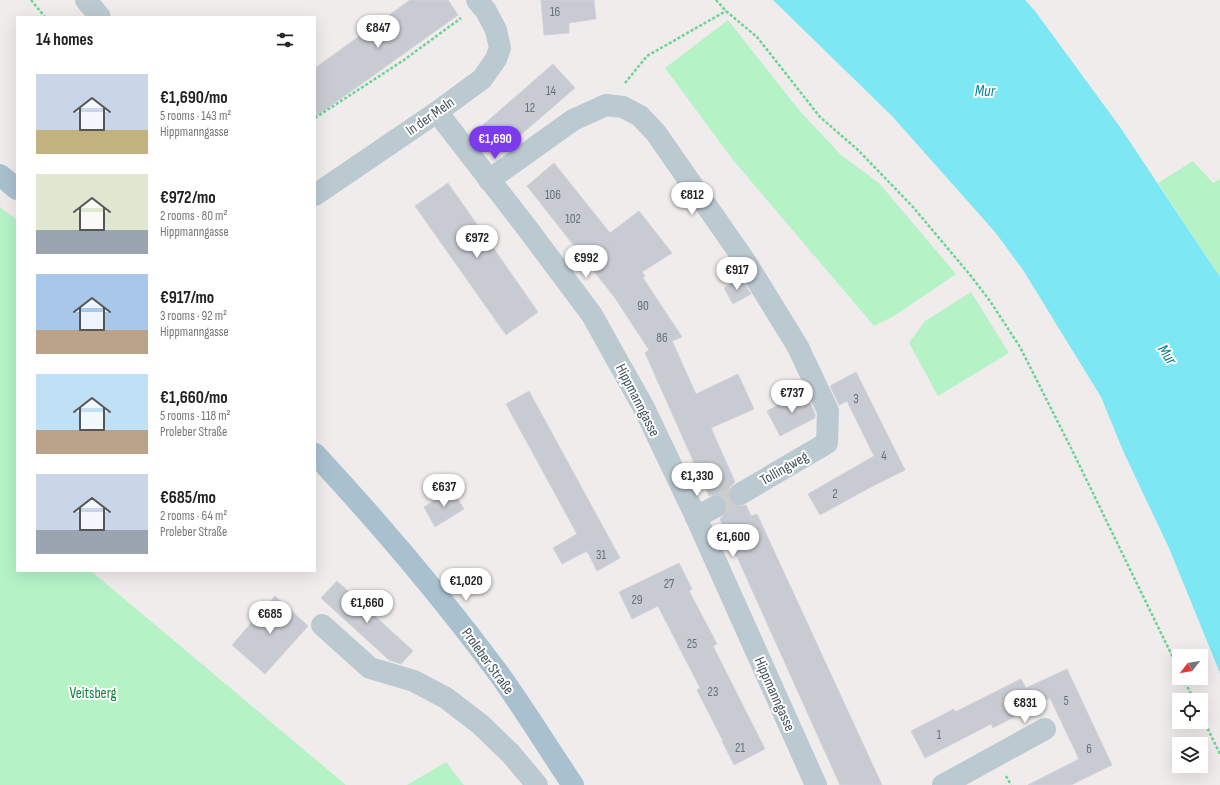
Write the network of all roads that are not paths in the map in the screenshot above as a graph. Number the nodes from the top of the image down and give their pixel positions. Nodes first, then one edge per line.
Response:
1 (86, 0) edge
2 (481, 6) edge
3 (99, 16) edge
4 (437, 112) junction
5 (0, 175) edge
6 (489, 180) junction
7 (16, 188) edge
8 (316, 194) edge
9 (316, 455) edge
10 (740, 494) tunnel mouth
11 (322, 625) dead end
12 (1045, 729) dead end
13 (537, 785) edge
14 (572, 785) edge
15 (816, 785) edge
16 (943, 785) edge

1 - 3 street
2 - 4 street, In der Meln
4 - 6 street, Hippmanngasse
4 - 8 street, In der Meln
5 - 7 main road
6 - 10 street, Tollingweg
6 - 15 street, Hippmanngasse
9 - 14 main road, Proleber Straße
11 - 13 street
12 - 16 street

